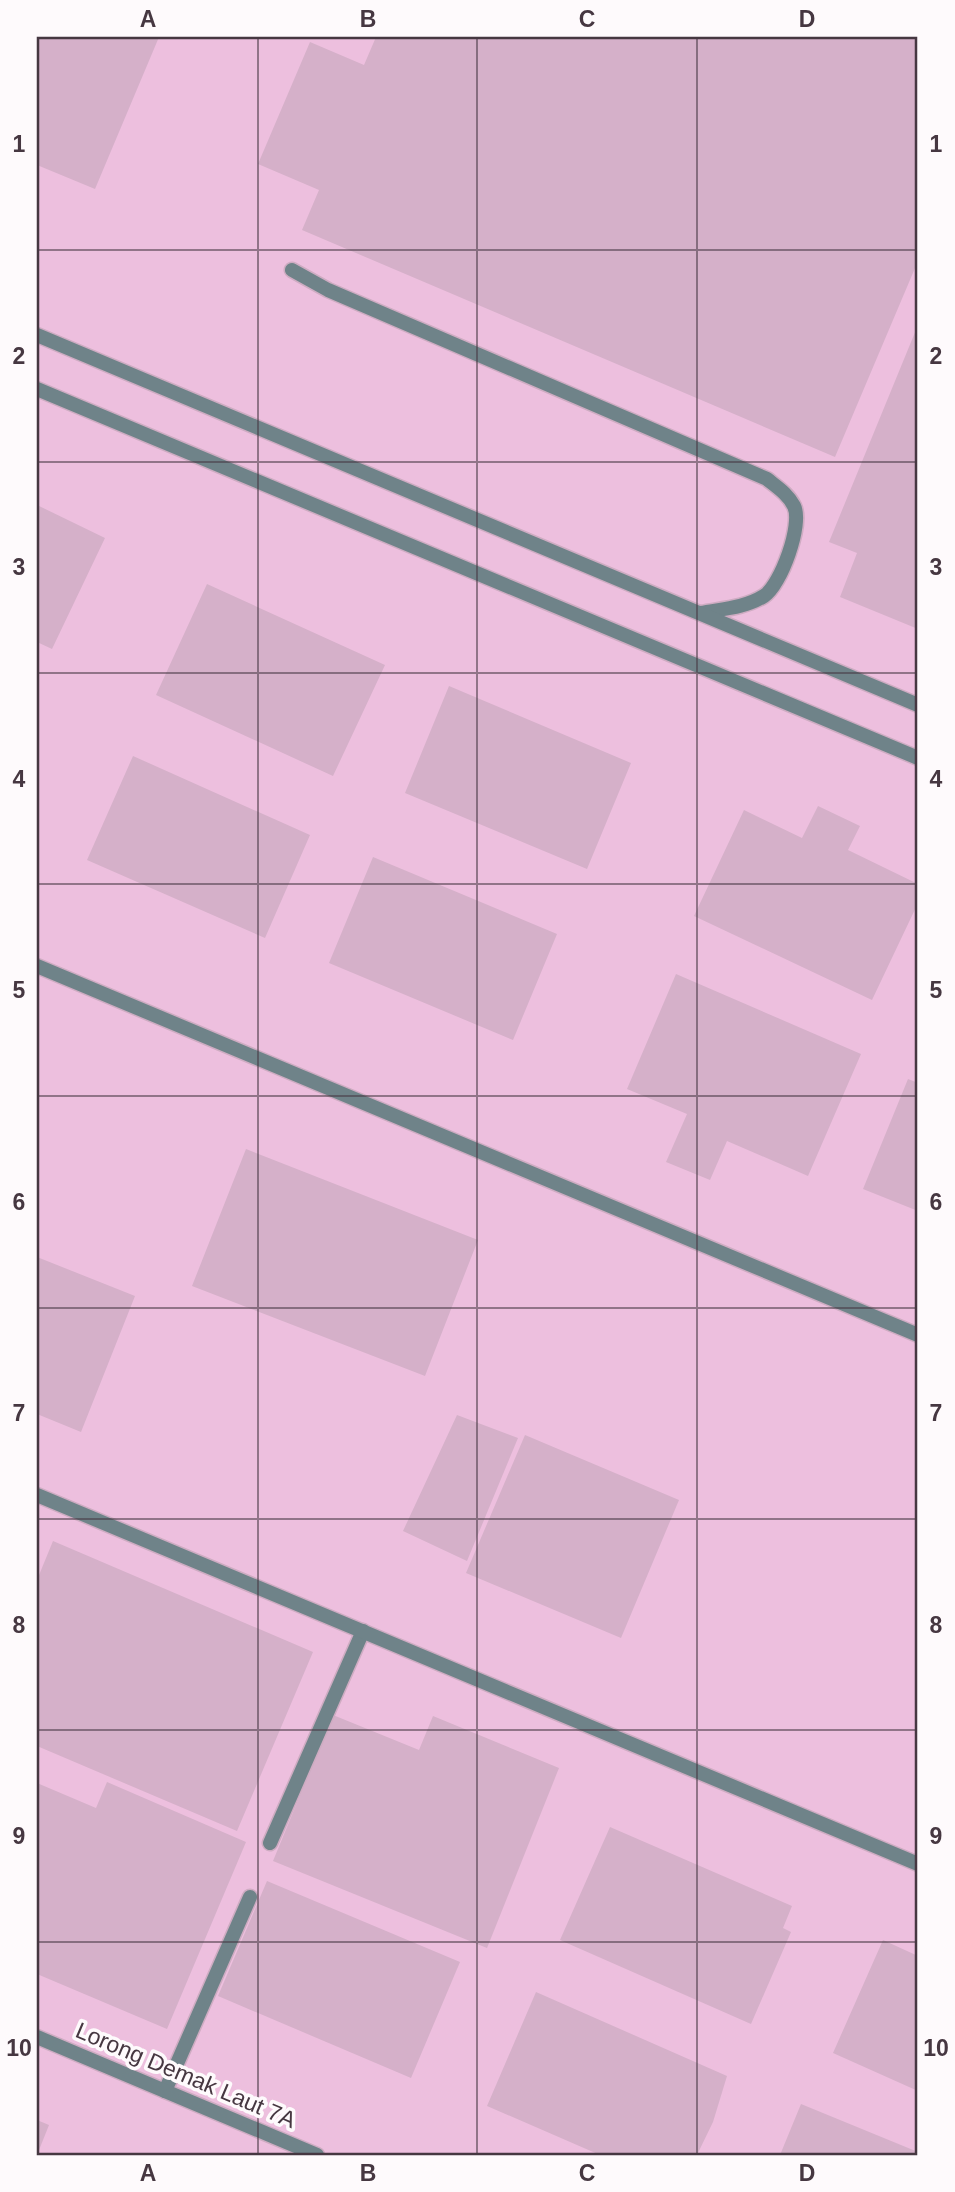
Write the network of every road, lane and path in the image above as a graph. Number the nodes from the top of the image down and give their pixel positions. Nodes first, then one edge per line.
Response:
1 (292, 270) dead end
2 (37, 335) edge
3 (37, 389) edge
4 (701, 614) junction
5 (918, 705) edge
6 (918, 758) edge
7 (37, 966) edge
8 (918, 1335) edge
9 (37, 1495) edge
10 (363, 1631) junction
11 (270, 1843) dead end
12 (918, 1864) edge
13 (250, 1897) dead end
14 (37, 2037) edge
15 (165, 2091) junction
16 (317, 2155) edge

1 - 4 street
2 - 4 street
3 - 6 street
4 - 5 street
7 - 8 street
9 - 10 street
10 - 11 street
10 - 12 street
13 - 15 street
14 - 15 street, Lorong Demak Laut 7A
15 - 16 street, Lorong Demak Laut 7A

